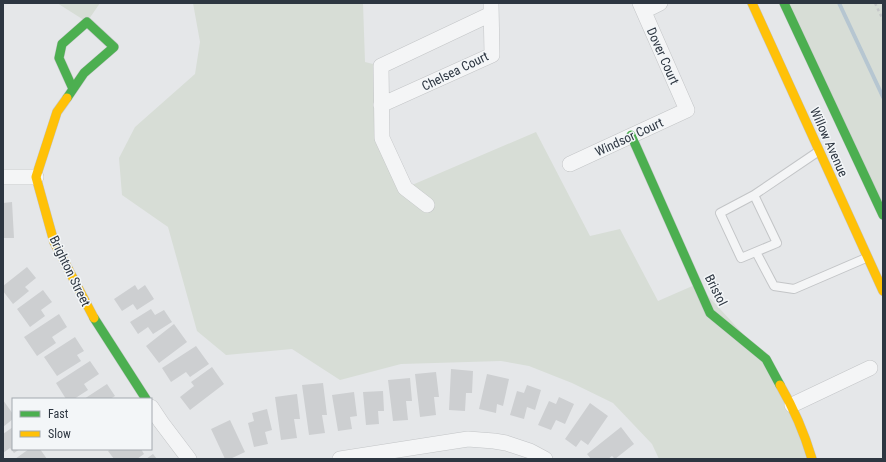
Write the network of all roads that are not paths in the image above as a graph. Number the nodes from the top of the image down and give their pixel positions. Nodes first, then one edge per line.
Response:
1 (660, 3) edge
2 (752, 3) edge
3 (784, 3) edge
4 (642, 7) edge
5 (491, 8) edge
6 (73, 89) junction
7 (381, 105) junction
8 (687, 110) joint
9 (631, 135) junction
10 (819, 151) junction
11 (570, 164) dead end
12 (36, 177) junction
13 (3, 178) edge
14 (754, 194) junction
15 (427, 205) dead end
16 (883, 215) edge
17 (756, 252) junction
18 (867, 257) junction
19 (883, 292) edge
20 (870, 368) dead end
21 (145, 398) edge
22 (792, 405) junction
23 (152, 408) edge
24 (189, 459) edge
25 (340, 459) edge
26 (545, 459) edge
27 (812, 459) edge

1 - 4 street
2 - 10 street, Willow Avenue
3 - 16 street, Willow Avenue
4 - 8 street, Dover Court
5 - 7 street, Chelsea Court
5 - 7 street, Chelsea Court
6 - 6 street
6 - 12 street
7 - 15 street, Chelsea Court
8 - 9 street, Windsor Court
9 - 11 street, Windsor Court
9 - 22 street, Bristol
10 - 14 lane
10 - 18 street, Willow Avenue
12 - 13 street
12 - 21 street, Brighton Street
14 - 17 lane
14 - 17 lane
17 - 18 lane
18 - 19 street, Willow Avenue
20 - 22 street
22 - 27 street, Bristol
23 - 24 street
25 - 26 street

